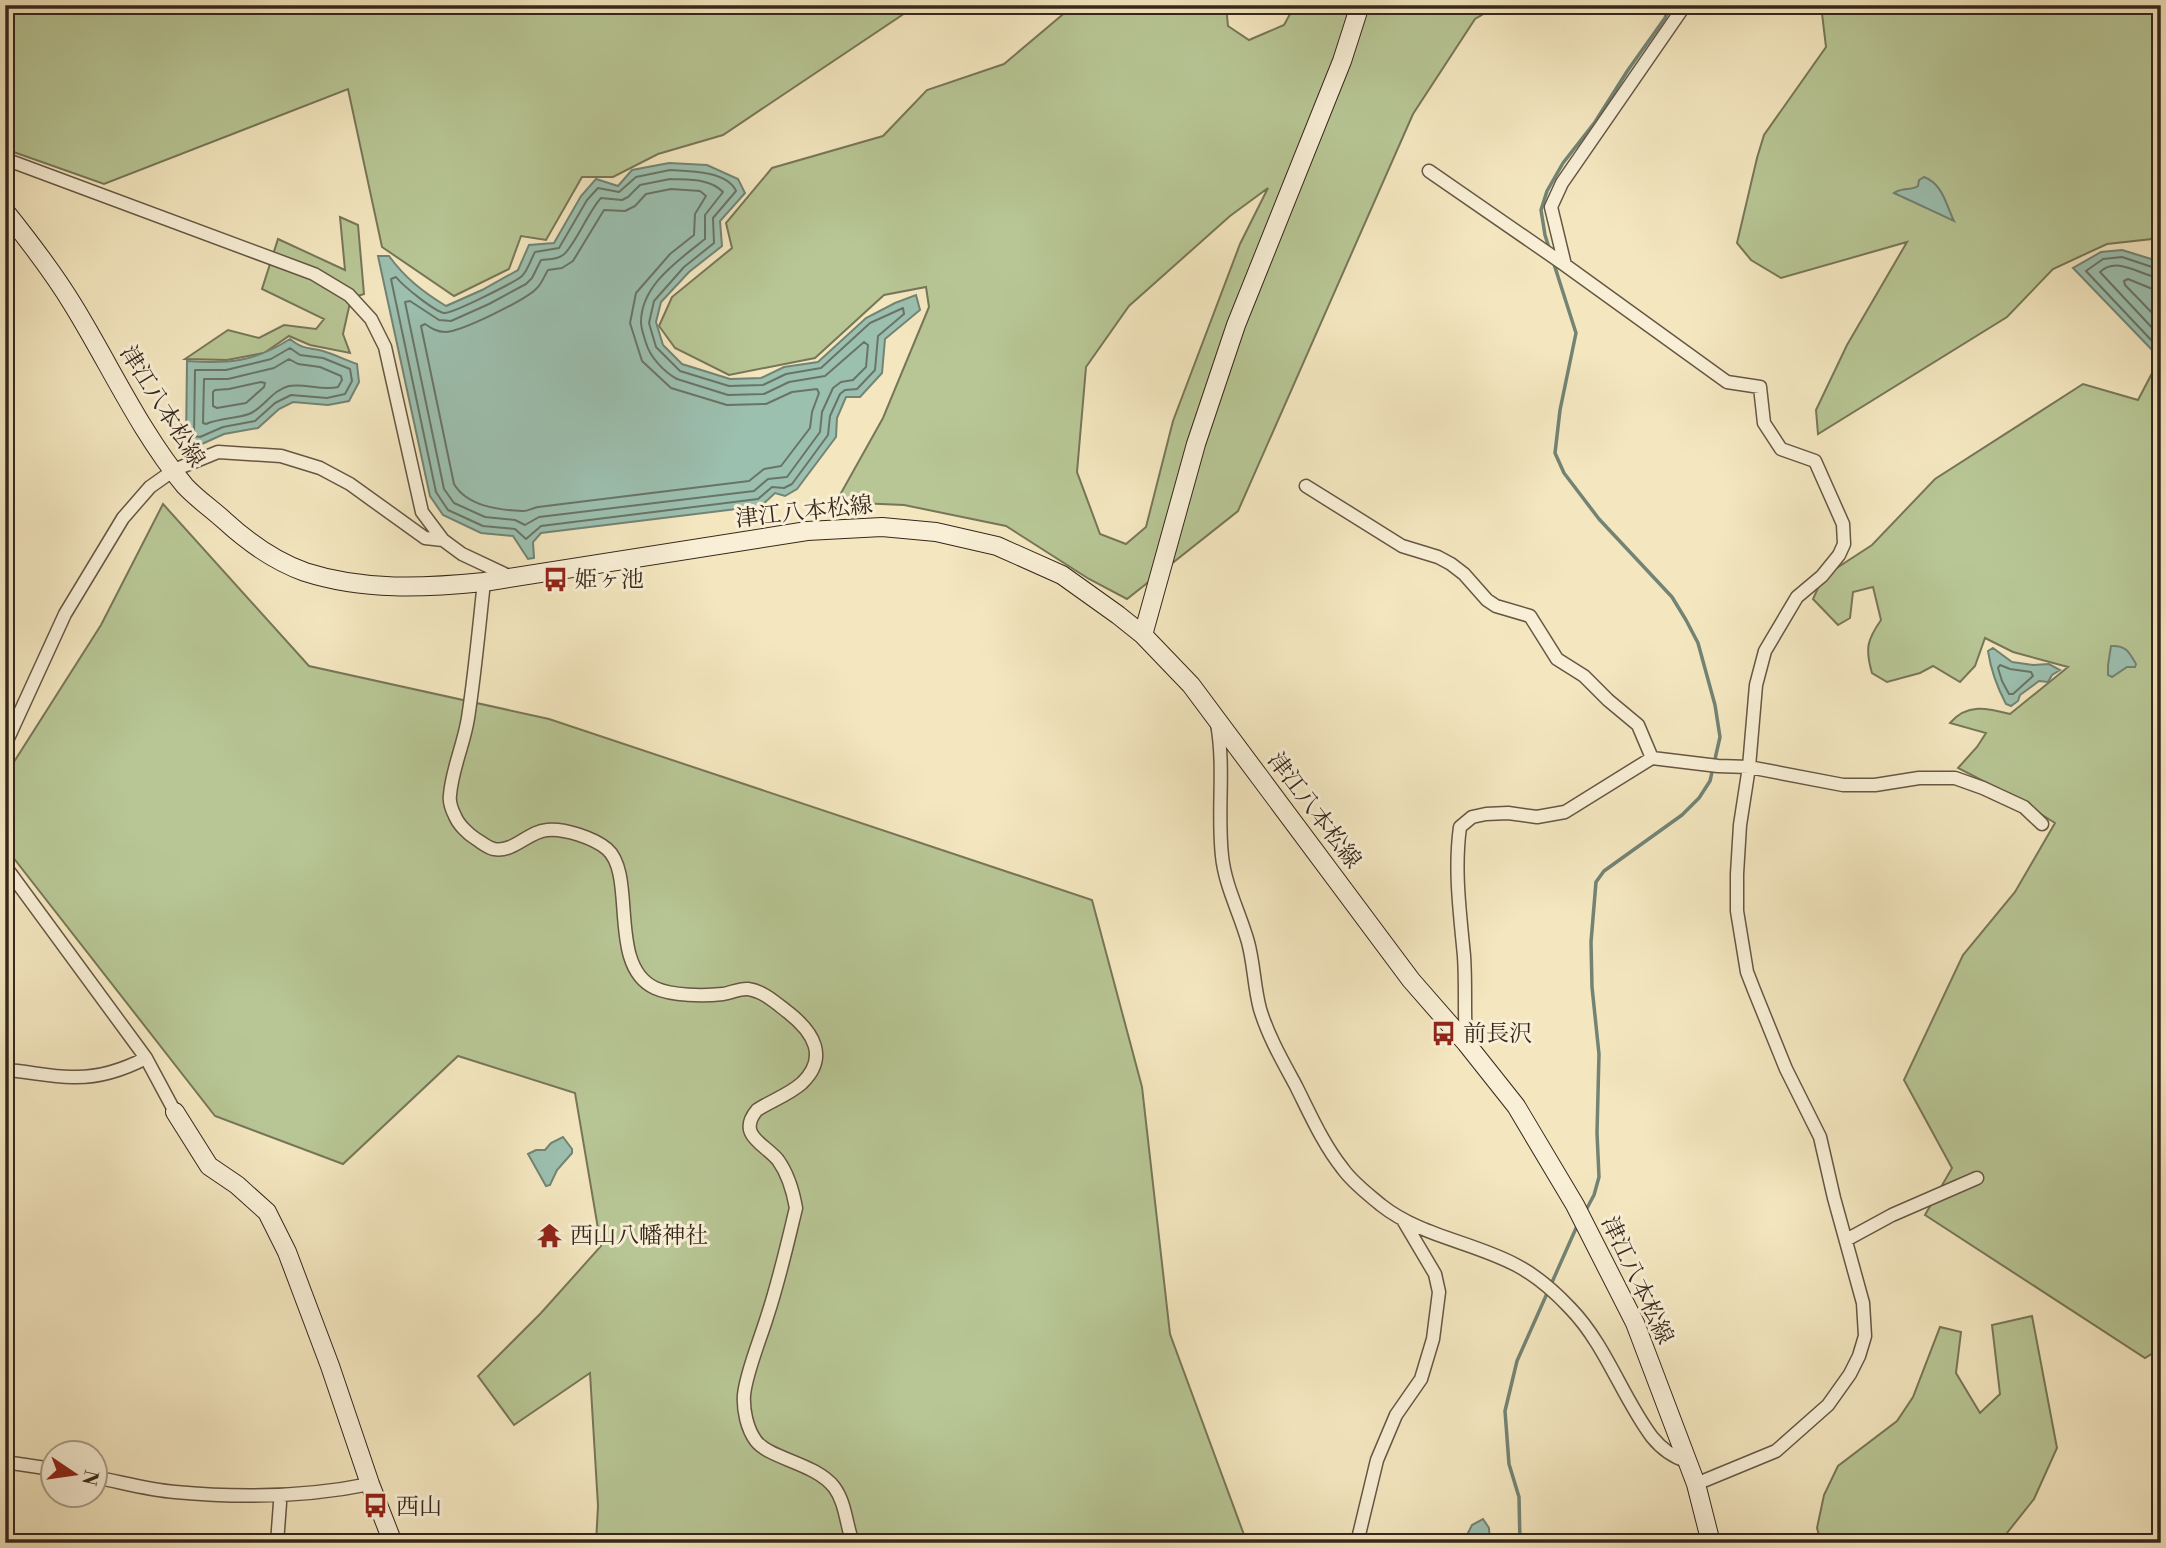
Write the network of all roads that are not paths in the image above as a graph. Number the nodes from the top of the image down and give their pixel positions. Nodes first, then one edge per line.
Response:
1 (1360, 5) edge
2 (1685, 5) edge
3 (5, 159) edge
4 (1429, 171) dead end
5 (5, 211) edge
6 (1564, 265) junction
7 (174, 470) junction
8 (1306, 486) dead end
9 (443, 540) junction
10 (511, 577) junction
11 (484, 582) junction
12 (1143, 635) junction
13 (1216, 720) junction
14 (5, 745) edge
15 (1652, 758) junction
16 (1749, 767) junction
17 (2042, 824) dead end
18 (5, 866) edge
19 (1466, 1043) junction
20 (146, 1058) junction
21 (5, 1070) edge
22 (175, 1112) joint
23 (1977, 1178) dead end
24 (1403, 1219) junction
25 (1846, 1240) junction
26 (1686, 1461) junction
27 (5, 1462) edge
28 (38, 1467) edge
29 (108, 1480) edge
30 (370, 1484) junction
31 (1696, 1484) junction
32 (280, 1503) dead end
33 (277, 1543) edge
34 (393, 1543) edge
35 (853, 1543) edge
36 (1357, 1543) edge
37 (1711, 1543) edge

1 - 12 main road
2 - 6 street
3 - 9 street
4 - 6 street
5 - 7 main road, 津江八本松線
6 - 16 street
7 - 9 street
7 - 11 main road, 津江八本松線
7 - 14 street
8 - 15 street
9 - 10 street
10 - 11 main road, 津江八本松線
10 - 12 main road, 津江八本松線
11 - 35 street
12 - 13 main road, 津江八本松線
13 - 19 main road, 津江八本松線
13 - 24 street
15 - 16 street
15 - 19 street
16 - 17 street
16 - 25 street
18 - 20 street
19 - 26 main road, 津江八本松線
20 - 21 street
20 - 22 street
22 - 30 main road
23 - 25 street
24 - 26 street
24 - 36 street
25 - 31 street
26 - 31 main road, 津江八本松線
27 - 28 street
29 - 30 street
30 - 34 main road
31 - 37 main road, 津江八本松線
32 - 33 street

